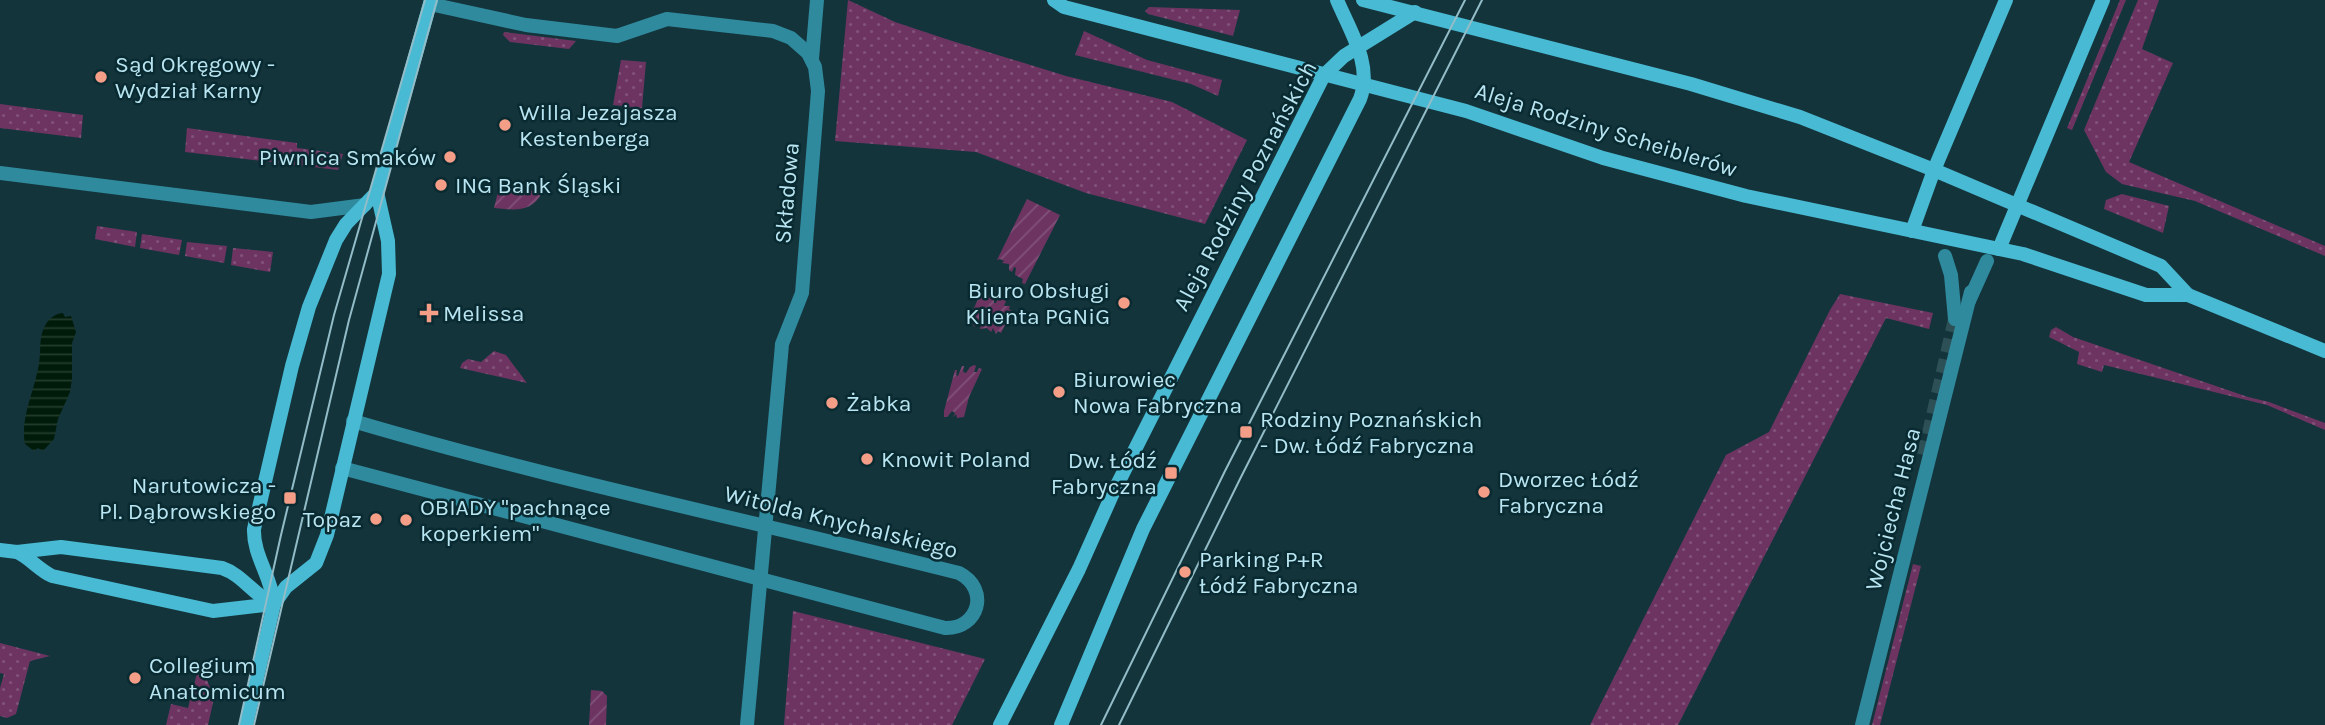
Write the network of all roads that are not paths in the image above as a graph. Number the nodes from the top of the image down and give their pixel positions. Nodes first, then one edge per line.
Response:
1 (817, 0) edge
2 (1054, 0) edge
3 (1337, 0) edge
4 (1363, 0) edge
5 (2006, 0) edge
6 (2103, 0) edge
7 (431, 2) edge
8 (1415, 12) junction
9 (1357, 47) junction
10 (812, 60) junction
11 (1324, 75) junction
12 (1365, 85) junction
13 (1934, 170) junction
14 (0, 173) edge
15 (377, 192) junction
16 (365, 205) junction
17 (2017, 205) junction
18 (1912, 231) junction
19 (1999, 249) junction
20 (1945, 256) dead end
21 (1987, 261) dead end
22 (1971, 292) dead end
23 (2188, 295) junction
24 (2325, 351) edge
25 (353, 421) junction
26 (342, 468) junction
27 (765, 526) junction
28 (0, 550) edge
29 (17, 552) junction
30 (759, 580) junction
31 (274, 604) junction
32 (246, 725) edge
33 (747, 725) edge
34 (1000, 725) edge
35 (1060, 725) edge
36 (1862, 725) edge

1 - 10 street, Składowa
2 - 11 street, Aleja Rodziny Scheiblerów
3 - 9 street
4 - 8 street, Aleja Rodziny Scheiblerów
5 - 13 street
6 - 17 street
7 - 10 street
7 - 15 street
8 - 9 street
8 - 13 street, Aleja Rodziny Scheiblerów
9 - 11 street, Aleja Rodziny Poznańskich
9 - 12 street
10 - 27 street, Składowa
11 - 12 street, Aleja Rodziny Scheiblerów
11 - 34 street, Aleja Rodziny Poznańskich
12 - 18 street, Aleja Rodziny Scheiblerów
12 - 35 street
13 - 17 street, Aleja Rodziny Scheiblerów
13 - 18 street
14 - 16 street
15 - 16 street
15 - 25 street
16 - 31 street
17 - 19 street
17 - 23 street, Aleja Rodziny Scheiblerów
18 - 19 street, Aleja Rodziny Scheiblerów
19 - 23 street, Aleja Rodziny Scheiblerów
20 - 21 street
22 - 36 street, Wojciecha Hasa
23 - 24 street, Aleja Rodziny Scheiblerów
25 - 26 street
25 - 27 street, Witolda Knychalskiego
26 - 30 street, Witolda Knychalskiego
26 - 31 street
27 - 30 street, Składowa
27 - 30 street, Witolda Knychalskiego
28 - 29 street
29 - 31 street
29 - 31 street
30 - 33 street, Składowa
31 - 32 street

